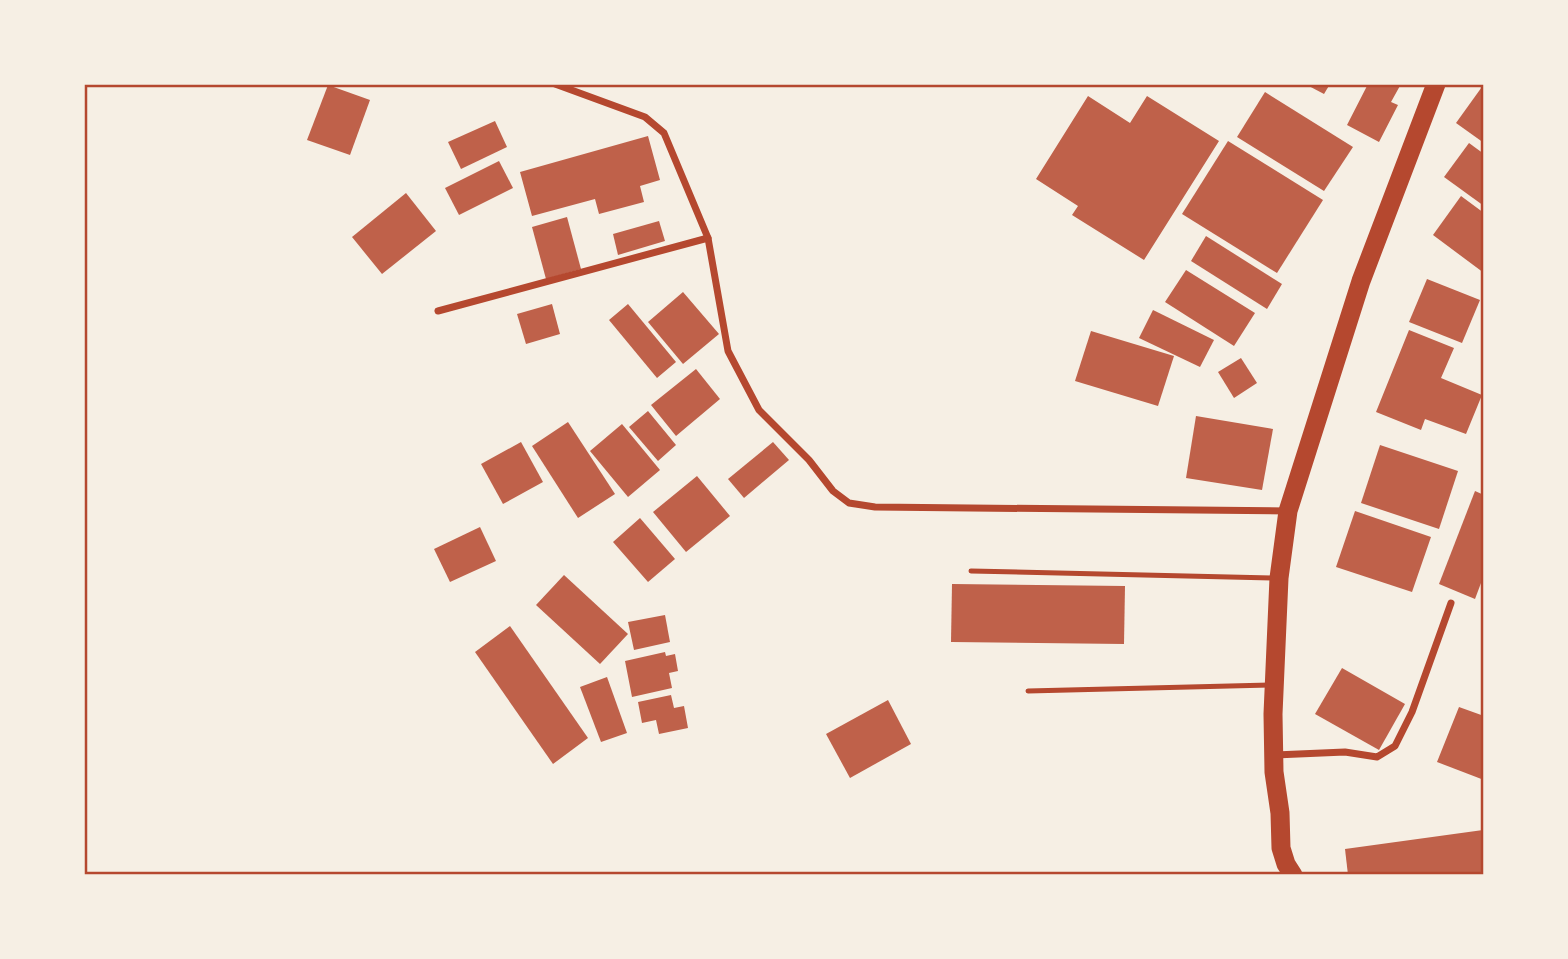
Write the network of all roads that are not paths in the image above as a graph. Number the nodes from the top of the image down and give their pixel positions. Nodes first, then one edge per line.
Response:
1 (555, 84) edge
2 (1436, 84) edge
3 (708, 238) junction
4 (438, 311) dead end
5 (1288, 511) junction
6 (971, 571) dead end
7 (1279, 578) junction
8 (1451, 603) dead end
9 (1275, 685) junction
10 (1028, 691) dead end
11 (1275, 755) junction
12 (1287, 871) edge

1 - 3 street
2 - 5 highway
3 - 4 street
3 - 5 street
5 - 7 highway
6 - 7 lane
7 - 9 highway
8 - 11 street
9 - 10 lane
9 - 11 highway
11 - 12 highway

